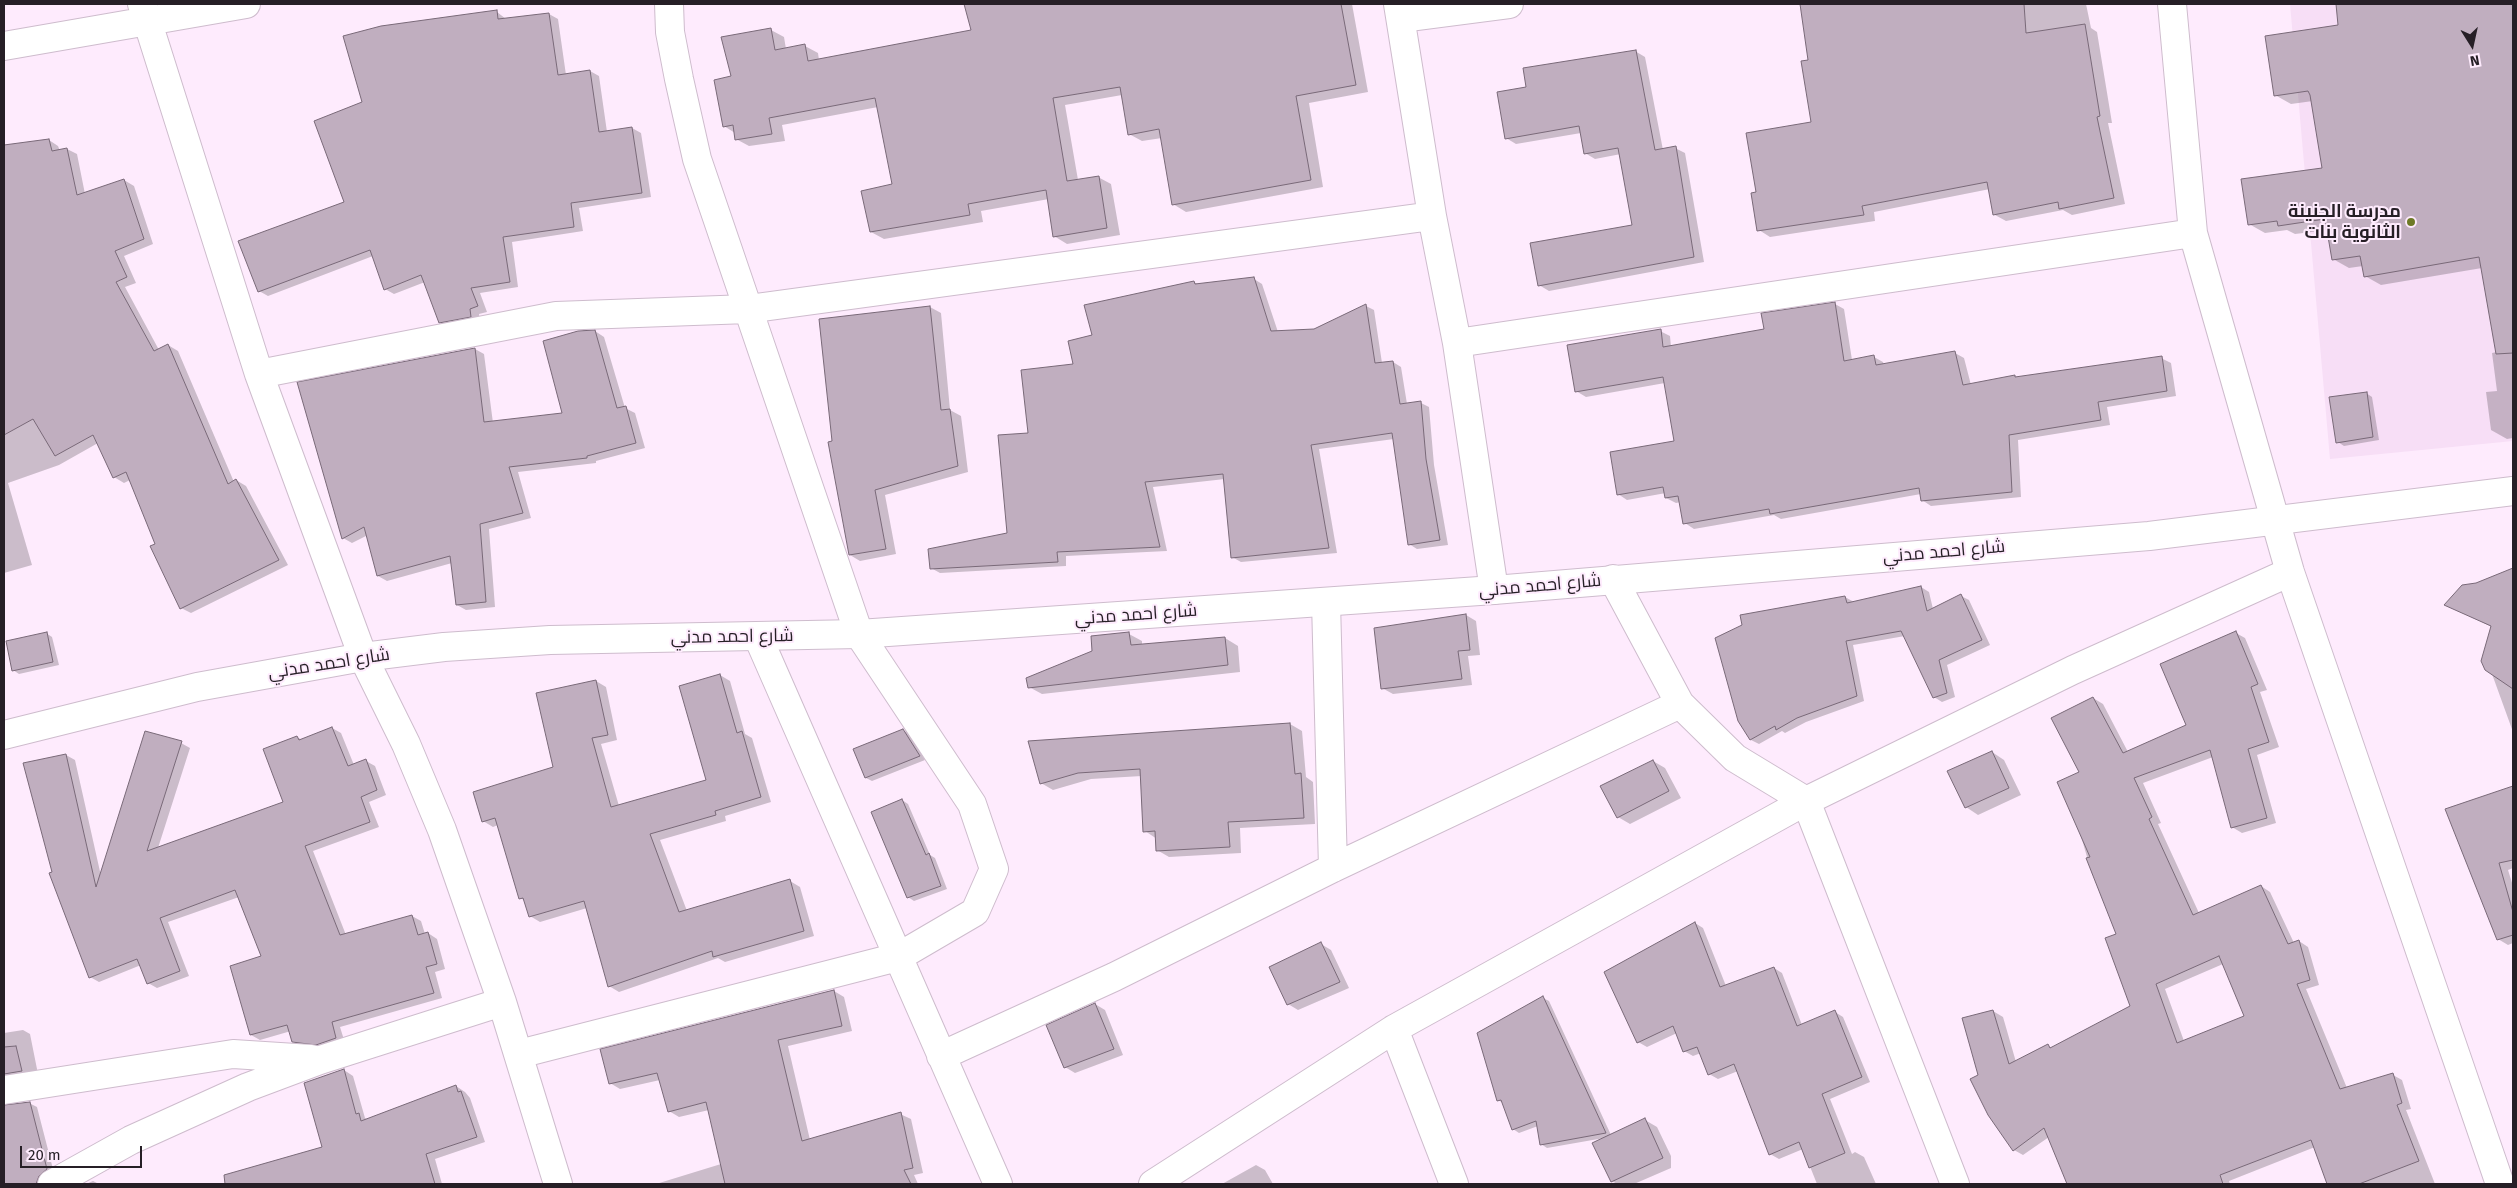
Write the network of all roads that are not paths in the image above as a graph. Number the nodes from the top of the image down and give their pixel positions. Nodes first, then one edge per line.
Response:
1 (246, 4) edge
2 (669, 4) edge
3 (1509, 4) edge
4 (2172, 4) edge
5 (1400, 11) edge
6 (145, 12) edge
7 (4, 46) edge
8 (1432, 216) junction
9 (2193, 234) junction
10 (748, 309) junction
11 (1458, 343) junction
12 (259, 374) junction
13 (2513, 491) edge
14 (2275, 520) junction
15 (2290, 572) junction
16 (1613, 580) junction
17 (1494, 590) junction
18 (1326, 602) junction
19 (859, 634) junction
20 (758, 637) junction
21 (363, 657) junction
22 (1680, 704) junction
23 (4, 735) edge
24 (1806, 801) junction
25 (1333, 868) junction
26 (898, 957) junction
27 (502, 1002) junction
28 (1394, 1029) junction
29 (518, 1054) junction
30 (942, 1056) junction
31 (320, 1060) junction
32 (4, 1090) edge
33 (52, 1184) edge
34 (558, 1184) edge
35 (998, 1184) edge
36 (1153, 1184) edge
37 (1454, 1184) edge
38 (1955, 1184) edge
39 (2500, 1184) edge

1 - 6 street
2 - 10 street
3 - 5 street
4 - 9 street
5 - 8 street
6 - 7 street
6 - 12 street
8 - 10 street
8 - 11 street
9 - 11 street
9 - 14 street
10 - 12 street
10 - 19 street
11 - 17 street
12 - 21 street
13 - 14 street, شارع احمد مدني
14 - 15 street
14 - 16 street, شارع احمد مدني
15 - 24 street
15 - 39 street
16 - 17 street, شارع احمد مدني
16 - 22 street
17 - 18 street, شارع احمد مدني
18 - 19 street, شارع احمد مدني
18 - 25 street
19 - 20 street, شارع احمد مدني
19 - 26 street
20 - 21 street, شارع احمد مدني
20 - 26 street
21 - 23 street, شارع احمد مدني
21 - 27 street
22 - 24 street
22 - 25 street
24 - 28 street
24 - 38 street
25 - 30 street
26 - 29 street
26 - 30 street
27 - 29 street
27 - 31 street
28 - 36 street
28 - 37 street
29 - 34 street
30 - 35 street
31 - 32 street
31 - 33 street

